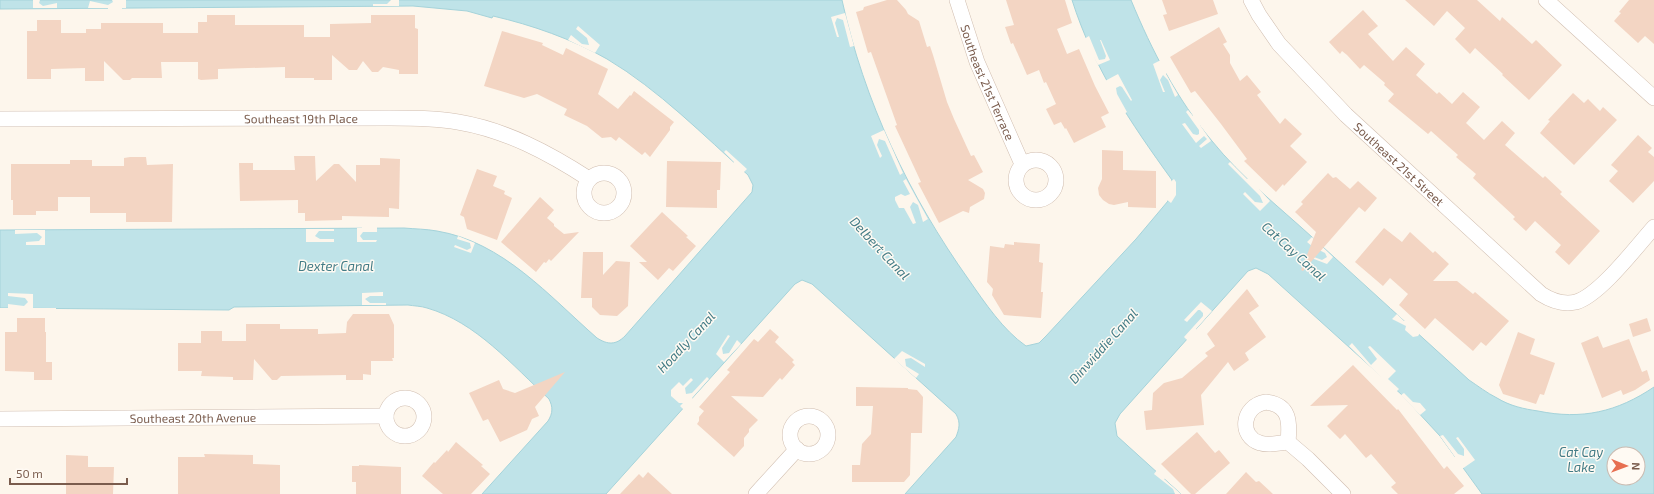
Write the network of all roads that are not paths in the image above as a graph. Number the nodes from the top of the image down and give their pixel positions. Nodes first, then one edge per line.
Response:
1 (956, 0) edge
2 (1252, 0) edge
3 (1553, 2) edge
4 (1654, 98) edge
5 (0, 119) edge
6 (1022, 164) dead end
7 (589, 179) dead end
8 (1654, 227) edge
9 (386, 416) dead end
10 (0, 419) edge
11 (1288, 442) dead end
12 (797, 449) dead end
13 (756, 494) edge
14 (1342, 494) edge

1 - 6 street, Southeast 21st Terrace
2 - 8 street, Southeast 21st Street
3 - 4 street
5 - 7 street, Southeast 19th Place
9 - 10 street, Southeast 20th Avenue
11 - 14 street
12 - 13 street

